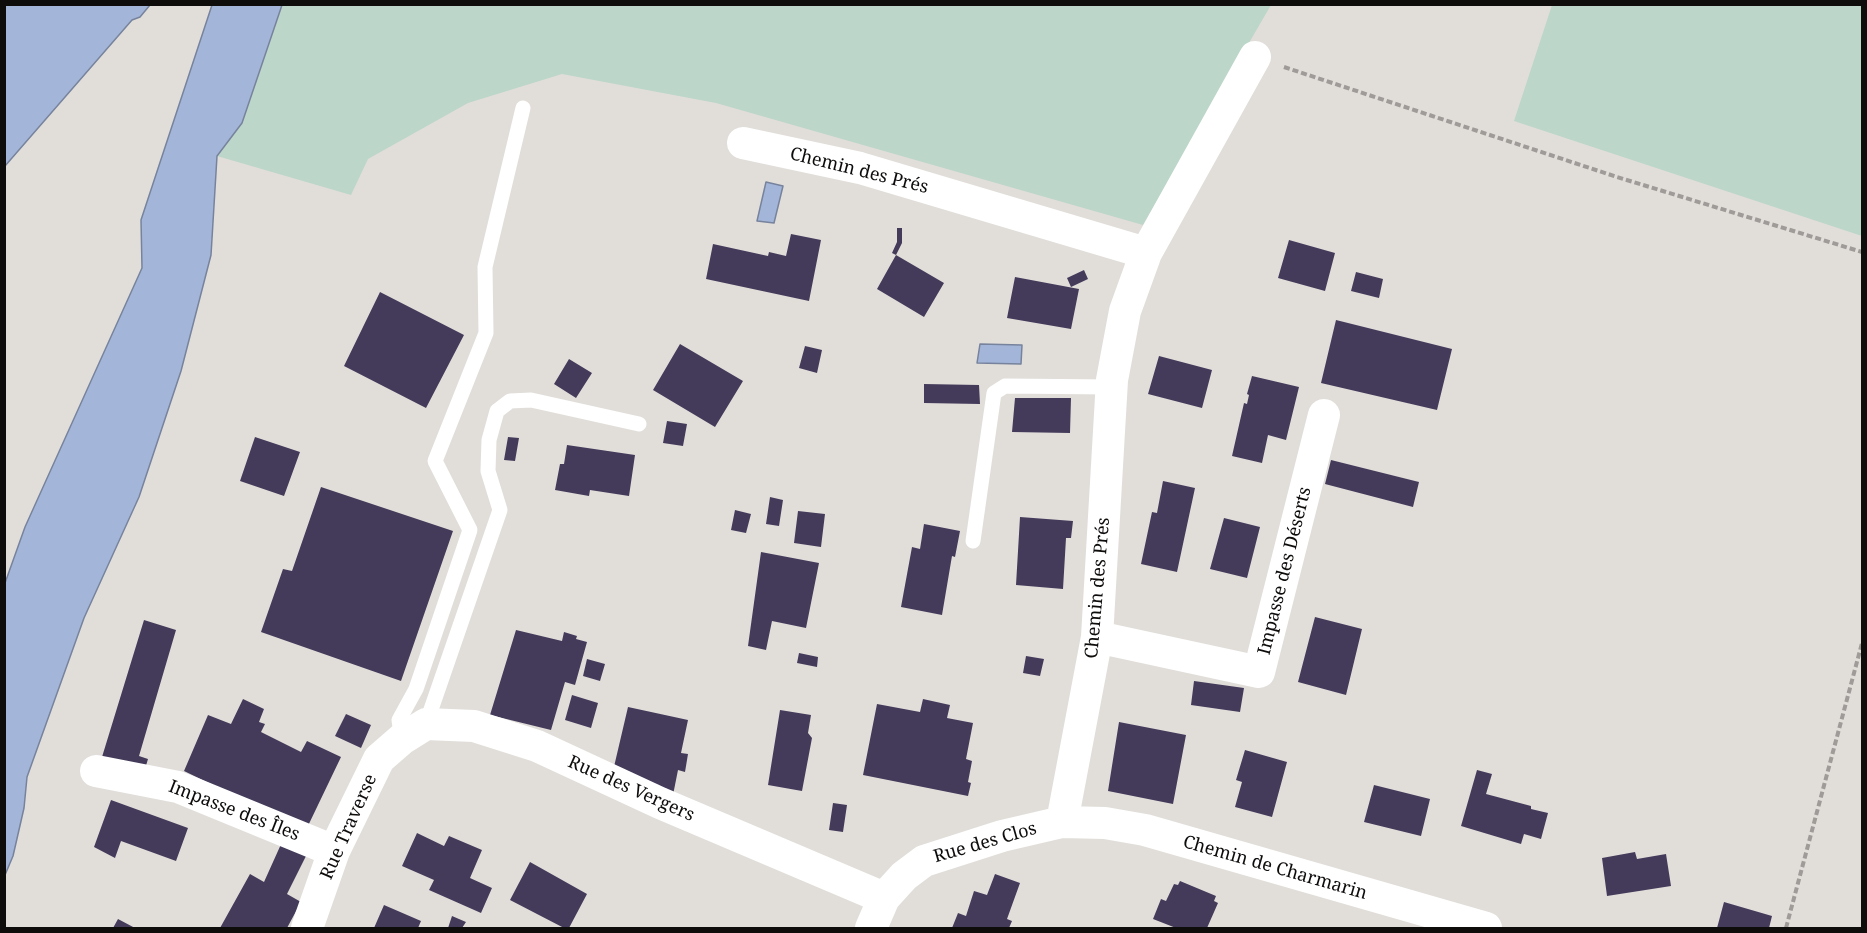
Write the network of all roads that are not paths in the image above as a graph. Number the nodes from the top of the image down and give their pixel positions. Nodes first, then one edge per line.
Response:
1 (1255, 57) road end
2 (523, 108) dead end
3 (743, 143) dead end
4 (1146, 253) junction
5 (1112, 387) junction
6 (1324, 415) dead end
7 (639, 424) dead end
8 (973, 541) dead end
9 (1097, 637) junction
10 (402, 741) junction
11 (96, 771) dead end
12 (1062, 822) junction
13 (334, 851) junction
14 (884, 898) junction
15 (307, 928) edge
16 (871, 928) edge
17 (1486, 928) edge

1 - 4 street, Chemin des Prés
2 - 10 lane
3 - 4 street, Chemin des Prés
4 - 5 street, Chemin des Prés
5 - 8 lane
5 - 9 street, Chemin des Prés
6 - 9 street, Impasse des Déserts
7 - 10 lane
9 - 12 street, Chemin des Prés
10 - 13 street, Rue Traverse
10 - 14 street, Rue des Vergers
11 - 13 street, Impasse des Îles
12 - 14 street, Rue des Clos
12 - 17 street, Chemin de Charmarin
13 - 15 street, Rue Traverse
14 - 16 street, Rue des Clos

